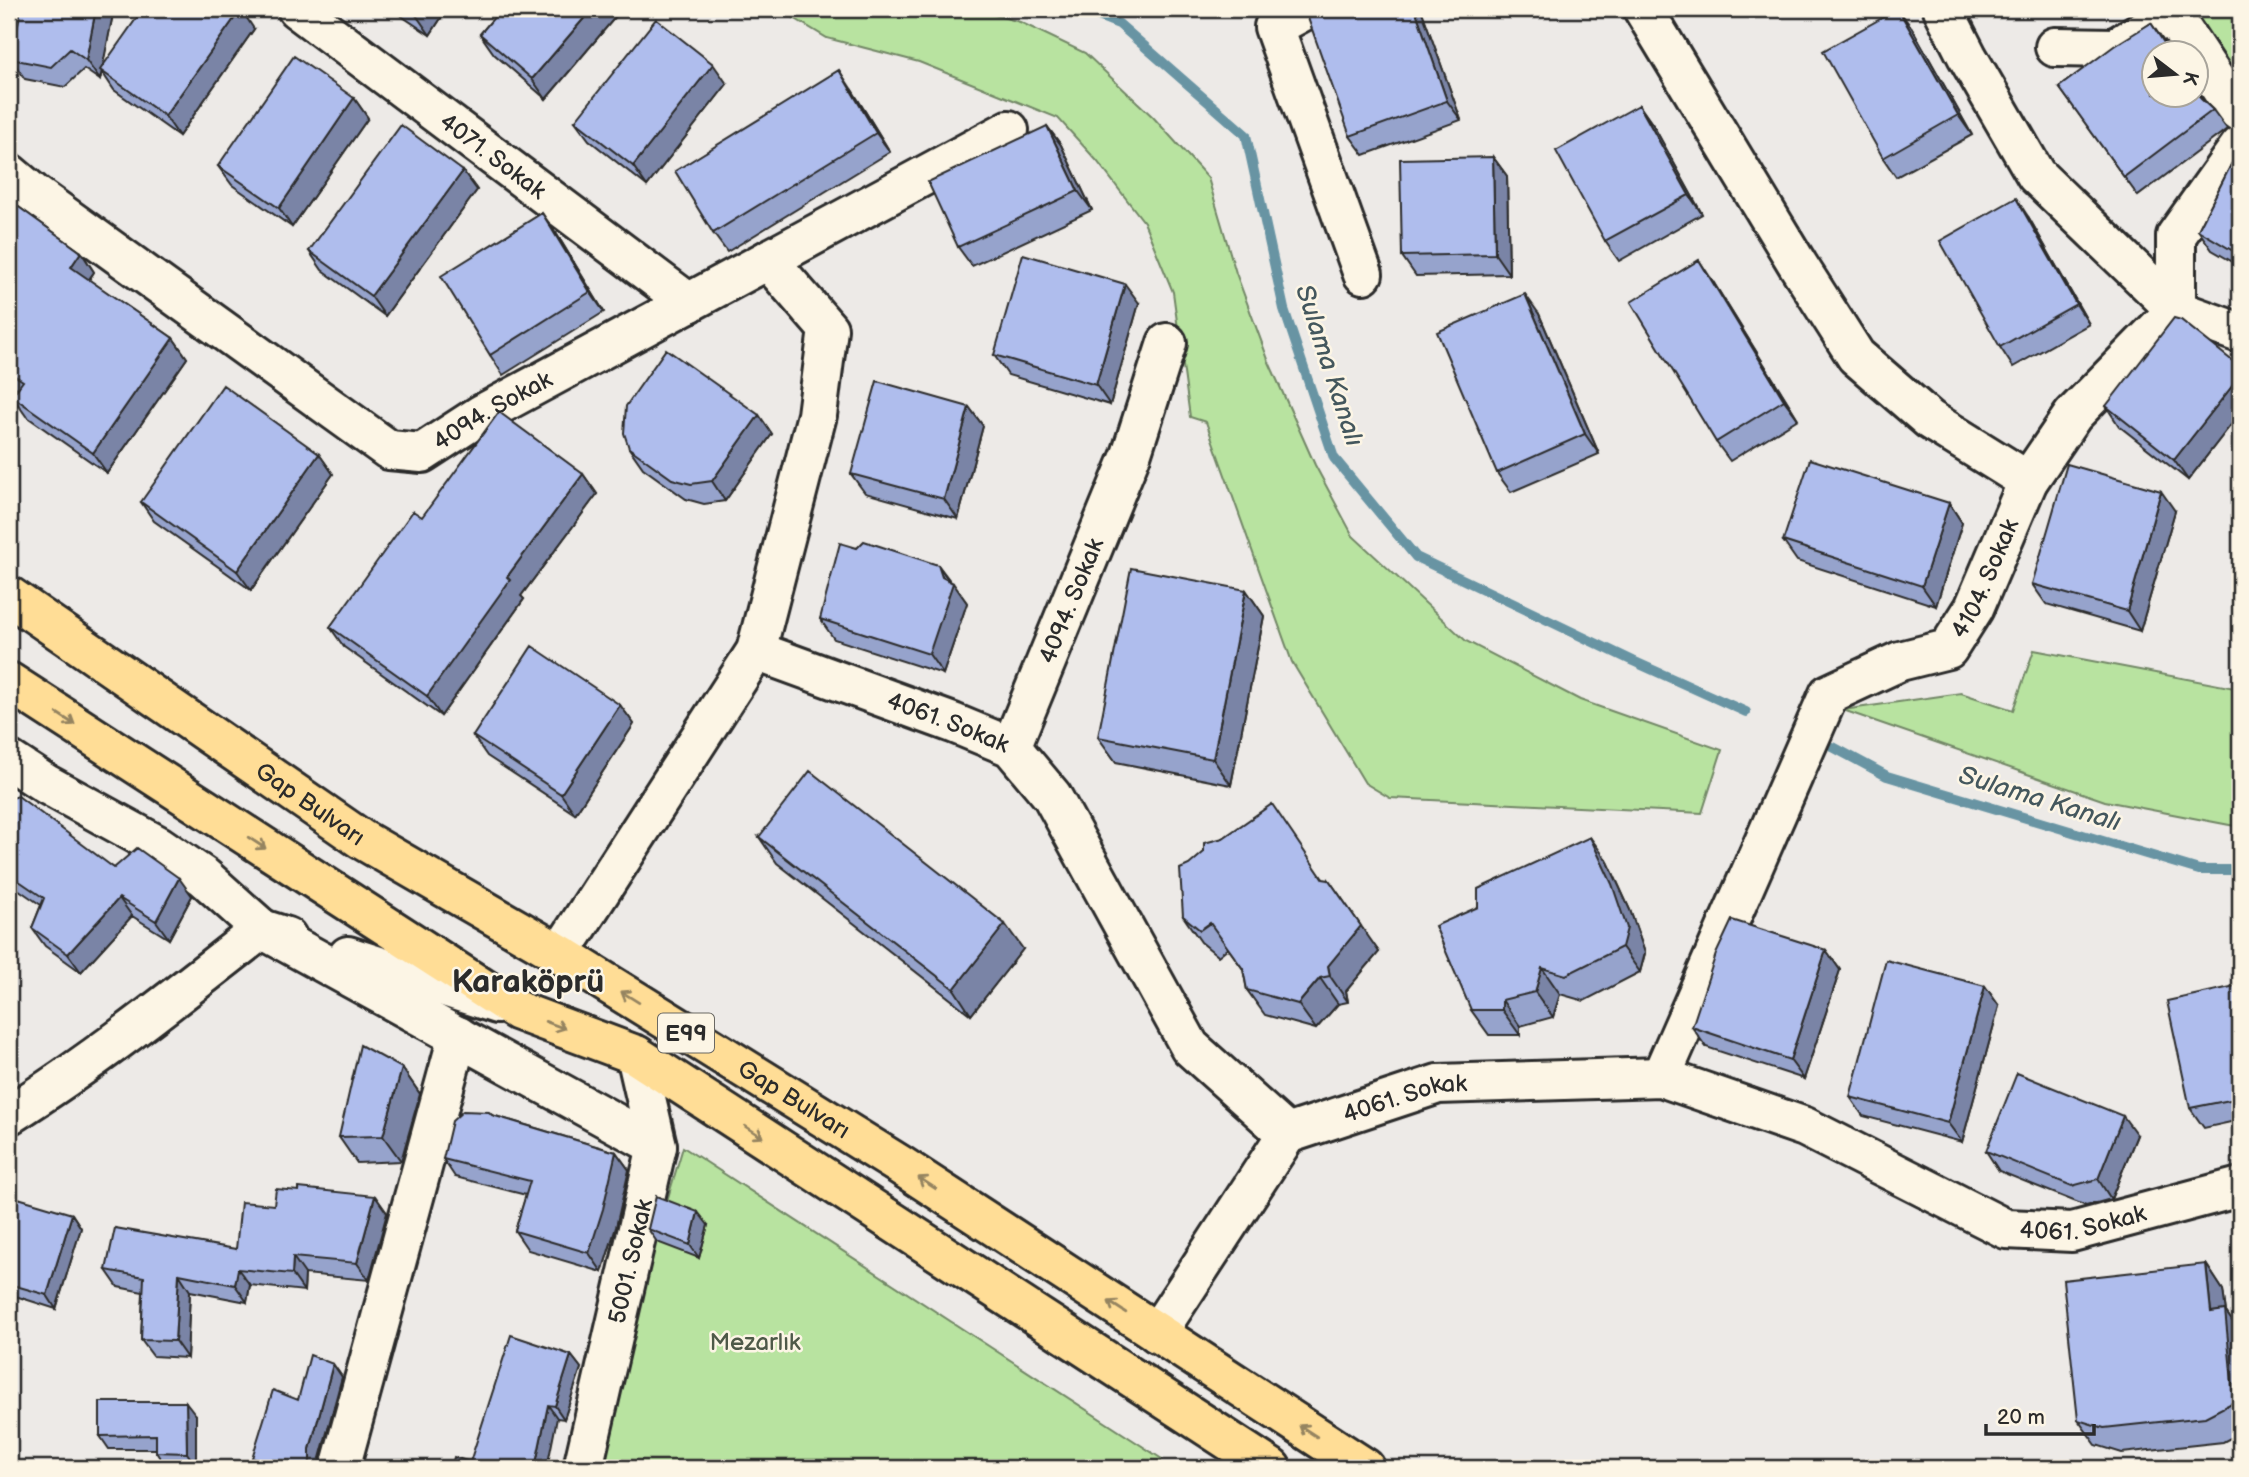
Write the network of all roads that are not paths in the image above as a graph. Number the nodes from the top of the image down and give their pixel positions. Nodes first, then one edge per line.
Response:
1 (297, 9) edge
2 (1304, 9) edge
3 (1643, 9) edge
4 (1943, 9) edge
5 (2171, 11) edge
6 (2055, 47) dead end
7 (2240, 112) edge
8 (1009, 131) dead end
9 (2240, 146) edge
10 (9, 173) edge
11 (768, 260) junction
12 (1363, 274) dead end
13 (689, 303) junction
14 (2176, 310) junction
15 (2240, 333) edge
16 (1167, 343) dead end
17 (2028, 481) junction
18 (9, 596) edge
19 (756, 651) junction
20 (9, 682) edge
21 (1011, 747) junction
22 (9, 760) edge
23 (262, 929) junction
24 (560, 954) junction
25 (518, 1011) junction
26 (458, 1036) junction
27 (636, 1055) junction
28 (1661, 1077) junction
29 (9, 1115) edge
30 (1287, 1135) junction
31 (657, 1146) junction
32 (2240, 1188) edge
33 (1157, 1333) junction
34 (1247, 1462) edge
35 (340, 1468) edge
36 (583, 1468) edge
37 (1365, 1468) edge

1 - 13 street, 4071. Sokak
2 - 12 street
3 - 17 street
4 - 14 street
5 - 6 street
5 - 7 street
8 - 11 street, 4094. Sokak
9 - 14 street
10 - 13 street, 4094. Sokak
11 - 13 street, 4094. Sokak
11 - 19 street
14 - 15 street
14 - 17 street, 4104. Sokak
16 - 21 street, 4094. Sokak
17 - 28 street, 4104. Sokak
18 - 24 highway, Gap Bulvarı / E99
19 - 21 street, 4061. Sokak
19 - 24 street
20 -> 25 highway, Gap Bulvarı / E99
21 - 30 street, 4061. Sokak
22 - 23 street
23 - 25 street
23 - 26 street
23 - 29 street
33 -> 24 highway, Gap Bulvarı / E99
25 -> 27 highway, Gap Bulvarı / E99
26 - 31 street
26 - 35 street
27 - 31 street, 5001. Sokak
27 -> 34 highway, Gap Bulvarı / E99
28 - 30 street, 4061. Sokak
28 - 32 street, 4061. Sokak
30 - 33 street
31 - 36 street, 5001. Sokak
37 -> 33 highway, Gap Bulvarı / E99

